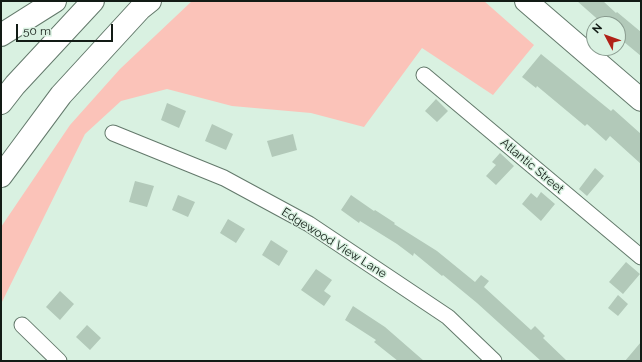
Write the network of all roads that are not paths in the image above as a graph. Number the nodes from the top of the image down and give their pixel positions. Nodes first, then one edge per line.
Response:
1 (55, 1) edge
2 (93, 1) edge
3 (150, 1) edge
4 (526, 1) edge
5 (1, 35) edge
6 (424, 75) dead end
7 (641, 100) edge
8 (1, 103) edge
9 (113, 133) dead end
10 (1, 176) edge
11 (641, 257) edge
12 (22, 325) dead end
13 (58, 361) edge
14 (494, 361) edge

1 - 5 main road
2 - 8 main road
3 - 10 main road
4 - 7 main road
6 - 11 street, Atlantic Street
9 - 14 street, Edgewood View Lane
12 - 13 street

